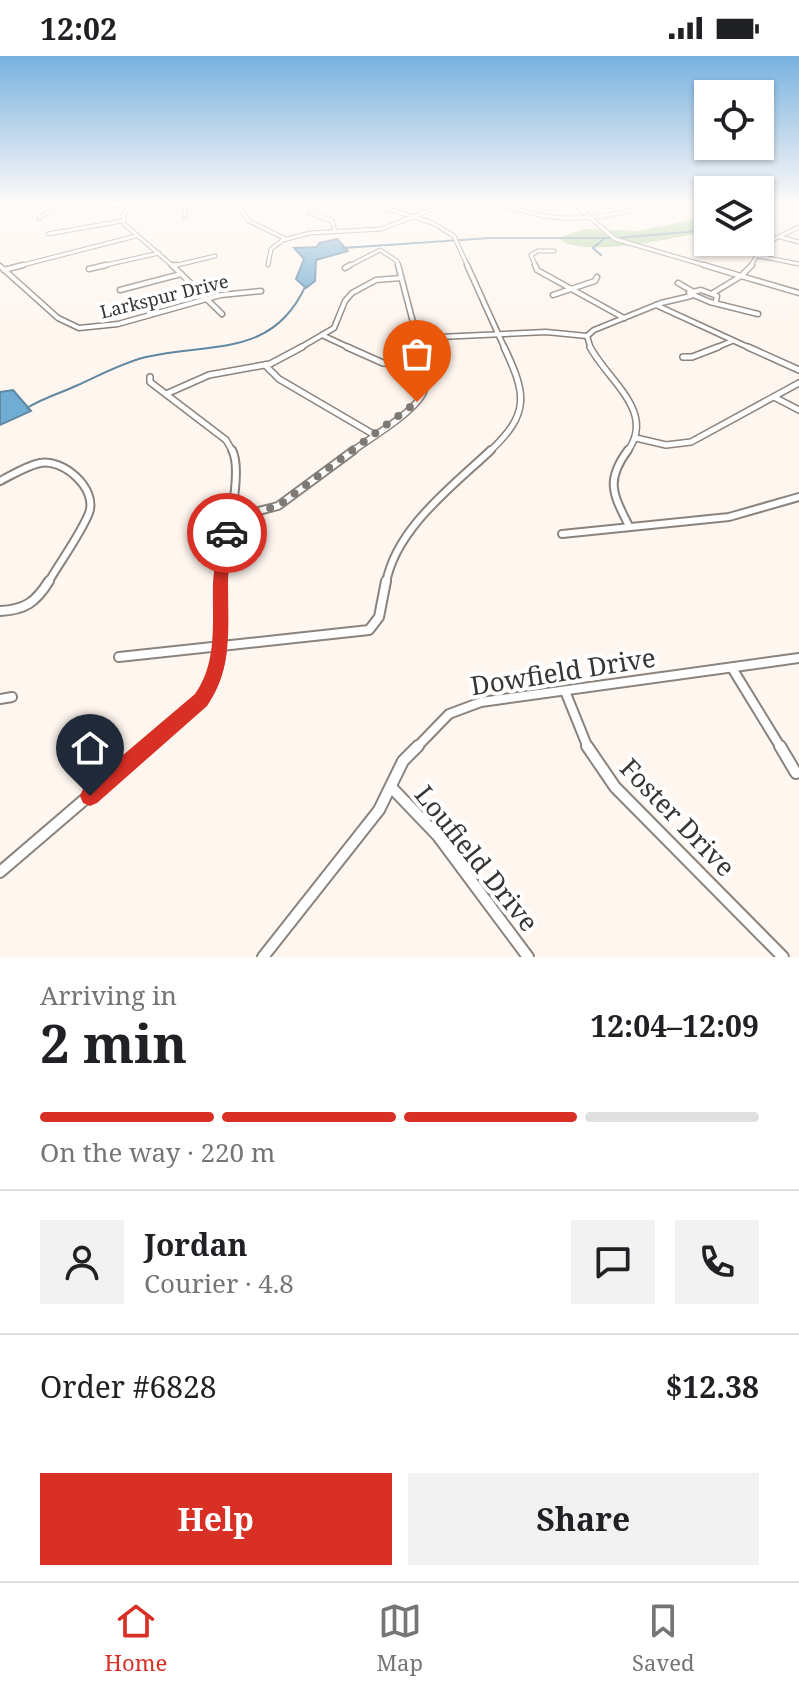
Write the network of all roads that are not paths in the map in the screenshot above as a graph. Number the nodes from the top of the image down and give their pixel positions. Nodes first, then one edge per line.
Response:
1 (103, 244) edge
2 (147, 244) edge
3 (278, 244) edge
4 (458, 244) edge
5 (633, 244) edge
6 (554, 251) dead end
7 (159, 253) junction
8 (215, 256) dead end
9 (758, 256) joint
10 (799, 264) edge
11 (268, 265) dead end
12 (173, 266) junction
13 (345, 268) dead end
14 (1, 269) edge
15 (89, 269) dead end
16 (181, 274) junction
17 (741, 276) junction
18 (597, 277) dead end
19 (401, 278) junction
20 (678, 283) dead end
21 (120, 290) dead end
22 (570, 290) junction
23 (261, 291) dead end
24 (713, 293) junction
25 (799, 293) edge
26 (692, 294) junction
27 (553, 295) dead end
28 (207, 299) junction
29 (716, 301) junction
30 (656, 305) junction
31 (222, 314) dead end
32 (758, 314) dead end
33 (624, 318) junction
34 (499, 334) junction
35 (324, 336) junction
36 (587, 336) junction
37 (417, 338) junction
38 (732, 341) junction
39 (683, 357) dead end
40 (265, 365) junction
41 (421, 365) junction
42 (799, 370) edge
43 (150, 377) dead end
44 (799, 383) edge
45 (166, 394) junction
46 (774, 397) junction
47 (799, 410) edge
48 (373, 434) junction
49 (636, 438) junction
50 (0, 481) edge
51 (799, 497) edge
52 (228, 519) junction
53 (629, 526) junction
54 (562, 534) dead end
55 (0, 611) edge
56 (220, 646) junction
57 (119, 657) dead end
58 (799, 658) edge
59 (732, 668) junction
60 (565, 691) junction
61 (12, 697) dead end
62 (0, 699) edge
63 (796, 773) dead end
64 (391, 787) junction
65 (0, 872) edge
66 (263, 957) edge
67 (528, 957) edge
68 (783, 957) edge

1 - 14 street
2 - 7 street
3 - 11 street
4 - 34 street
5 - 17 street
6 - 22 street
7 - 12 street
7 - 15 street
8 - 12 street
9 - 10 street
9 - 17 street
12 - 16 street
13 - 19 street
14 - 28 street, Larkspur Drive
16 - 21 street
16 - 28 street
17 - 24 street
17 - 25 street
18 - 22 street
19 - 35 street
19 - 37 street
20 - 26 street
22 - 27 street
22 - 33 street
23 - 28 street, Larkspur Drive
24 - 26 street
24 - 29 street
26 - 29 street
26 - 30 street
28 - 31 street
29 - 32 street
30 - 33 street
30 - 38 street
33 - 36 street
34 - 36 street
34 - 37 street
34 - 56 street
35 - 40 street
35 - 41 street
36 - 49 street
37 - 41 street
38 - 39 street
38 - 42 street
40 - 45 street
40 - 48 street
41 - 48 street
43 - 45 street
44 - 46 street
45 - 52 street
46 - 47 street
46 - 49 street
48 - 52 street
49 - 53 street
50 - 55 street
51 - 53 street
52 - 56 street
53 - 54 street
56 - 57 street
56 - 65 street
58 - 59 street, Dowfield Drive
59 - 60 street, Dowfield Drive
59 - 63 street
60 - 64 street, Dowfield Drive
60 - 68 street, Foster Drive
61 - 62 street
64 - 66 street, Dowfield Drive
64 - 67 street, Loufield Drive

